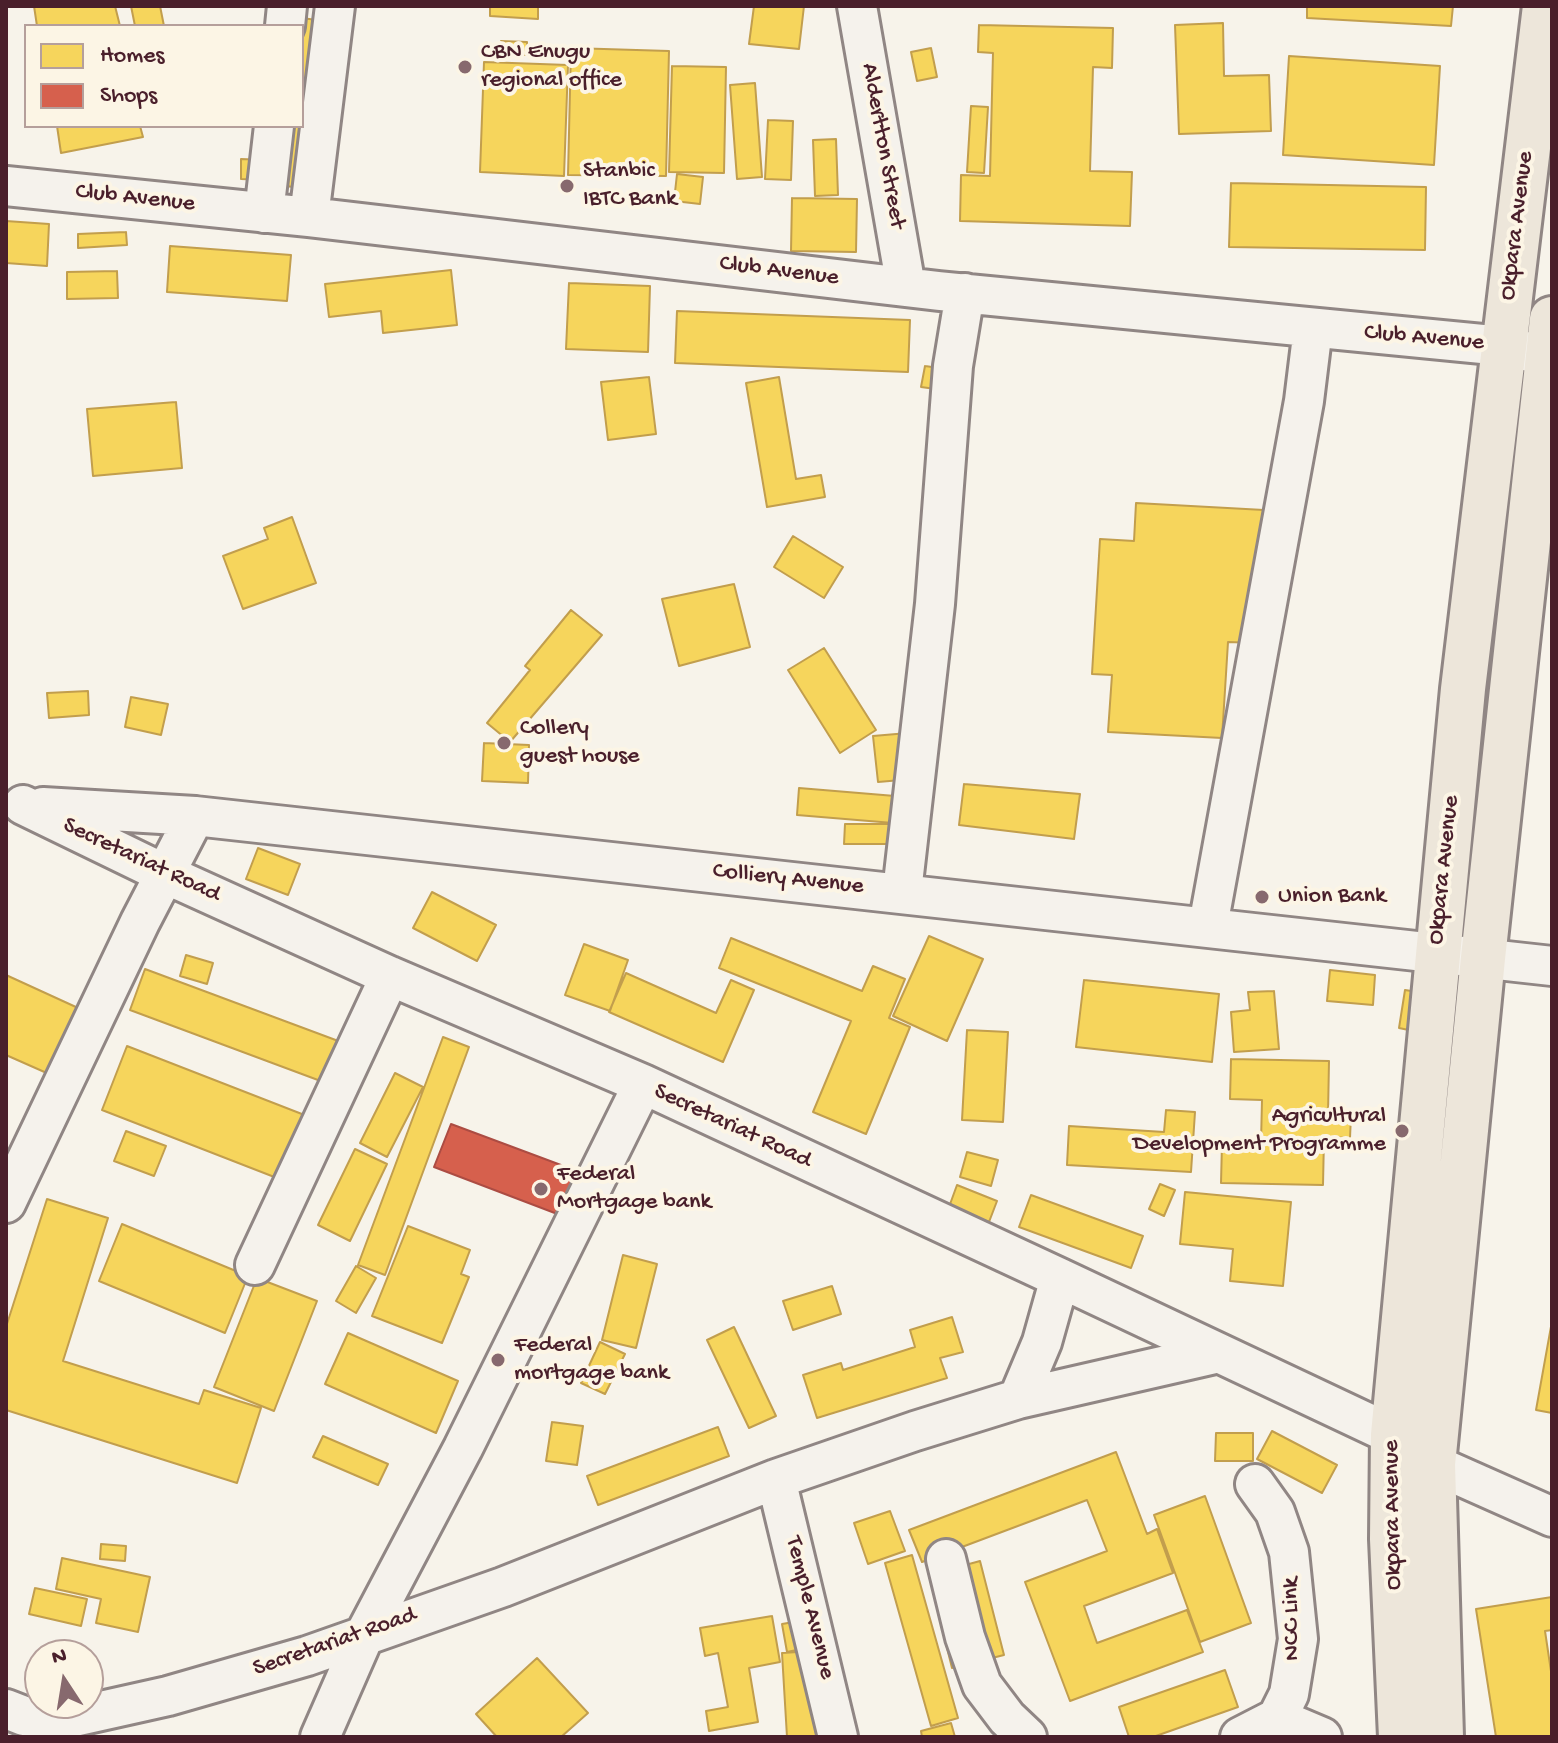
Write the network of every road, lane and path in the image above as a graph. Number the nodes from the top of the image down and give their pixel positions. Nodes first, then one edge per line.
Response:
1 (335, 6) edge
2 (857, 6) edge
3 (1545, 6) edge
4 (274, 128) edge
5 (6, 186) edge
6 (264, 213) junction
7 (309, 217) junction
8 (906, 287) junction
9 (965, 293) junction
10 (1313, 328) junction
11 (1550, 344) edge
12 (1503, 346) junction
13 (14, 804) edge
14 (195, 816) junction
15 (163, 873) junction
16 (902, 892) junction
17 (1208, 926) junction
18 (1437, 953) junction
19 (1483, 958) junction
20 (1552, 966) edge
21 (390, 976) junction
22 (643, 1084) junction
23 (6, 1203) edge
24 (255, 1265) dead end
25 (1060, 1278) junction
26 (1219, 1353) junction
27 (1018, 1399) junction
28 (1393, 1435) junction
29 (1433, 1464) junction
30 (776, 1479) junction
31 (1255, 1484) dead end
32 (1552, 1517) edge
33 (946, 1559) dead end
34 (366, 1632) junction
35 (6, 1709) edge
36 (1277, 1718) junction
37 (61, 1728) edge
38 (320, 1737) edge
39 (838, 1737) edge
40 (1027, 1737) edge
41 (1240, 1737) edge
42 (1322, 1737) edge
43 (1401, 1737) edge
44 (1441, 1737) edge

1 - 7 street
2 - 8 street, Aldertton Street
3 - 12 main road, Okpara Avenue
4 - 6 street
5 - 6 street, Club Avenue
6 - 7 street, Club Avenue
7 - 8 street, Club Avenue
8 - 9 street, Club Avenue
9 - 10 street, Club Avenue
9 - 16 street
10 - 12 street, Club Avenue
10 - 17 street
11 - 12 street, Club Avenue
11 - 19 main road, Okpara Avenue
12 - 18 main road, Okpara Avenue
13 - 14 street, Colliery Avenue
13 - 15 street, Secretariat Road
14 - 15 street
14 - 16 street, Colliery Avenue
15 - 21 street, Secretariat Road
15 - 23 street
16 - 17 street, Colliery Avenue
17 - 18 street, Colliery Avenue
18 - 19 street, Colliery Avenue
18 - 28 main road, Okpara Avenue
19 - 20 street, Colliery Avenue
19 - 29 main road, Okpara Avenue
21 - 22 street, Secretariat Road
21 - 24 street
22 - 25 street, Secretariat Road
22 - 34 street
25 - 26 street, Secretariat Road
25 - 27 street
26 - 27 street, Secretariat Road
26 - 28 street, Secretariat Road
27 - 30 street, Secretariat Road
28 - 29 street, Secretariat Road
28 - 43 main road, Okpara Avenue
29 - 32 street, Secretariat Road
29 - 44 main road, Okpara Avenue
30 - 34 street, Secretariat Road
30 - 39 street, Temple Avenue
31 - 36 street, NCC Link
33 - 40 street
34 - 37 street, Secretariat Road
34 - 38 street
35 - 37 street, Secretariat Road
36 - 41 street
36 - 42 street

